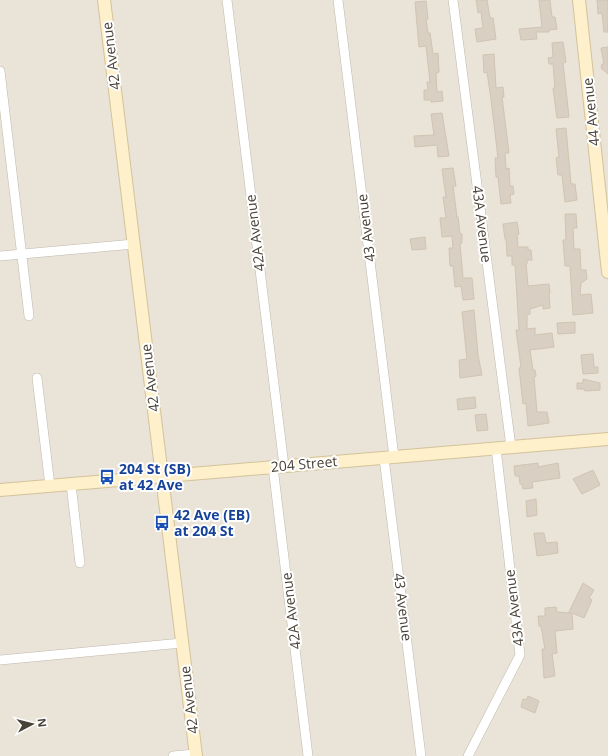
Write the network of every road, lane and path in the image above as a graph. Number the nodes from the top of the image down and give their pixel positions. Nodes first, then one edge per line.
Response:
1 (104, 0) edge
2 (227, 0) edge
3 (338, 0) edge
4 (453, 0) edge
5 (579, 0) edge
6 (0, 71) edge
7 (134, 244) junction
8 (22, 254) junction
9 (0, 256) edge
10 (608, 272) edge
11 (29, 316) dead end
12 (37, 378) dead end
13 (608, 439) edge
14 (511, 447) junction
15 (496, 448) junction
16 (389, 457) junction
17 (278, 466) junction
18 (162, 476) junction
19 (70, 484) junction
20 (50, 486) junction
21 (0, 490) edge
22 (80, 563) dead end
23 (182, 643) junction
24 (0, 660) edge
25 (195, 755) edge
26 (173, 756) edge
27 (308, 756) edge
28 (421, 756) edge
29 (468, 756) edge

1 - 7 street, 42 Avenue
2 - 17 street, 42A Avenue
3 - 16 street, 43 Avenue
4 - 14 street, 43A Avenue
5 - 10 street, 44 Avenue
6 - 8 street
7 - 8 street
7 - 18 street, 42 Avenue
8 - 9 street
8 - 11 street
12 - 20 street
13 - 14 street, 204 Street
14 - 15 street, 204 Street
15 - 16 street, 204 Street
15 - 29 street, 43A Avenue
16 - 17 street, 204 Street
16 - 28 street, 43 Avenue
17 - 18 street, 204 Street
17 - 27 street, 42A Avenue
18 - 19 street, 204 Street
18 - 23 street, 42 Avenue
19 - 20 street, 204 Street
19 - 22 street
20 - 21 street, 204 Street
23 - 24 street
23 - 25 street, 42 Avenue
25 - 26 street

